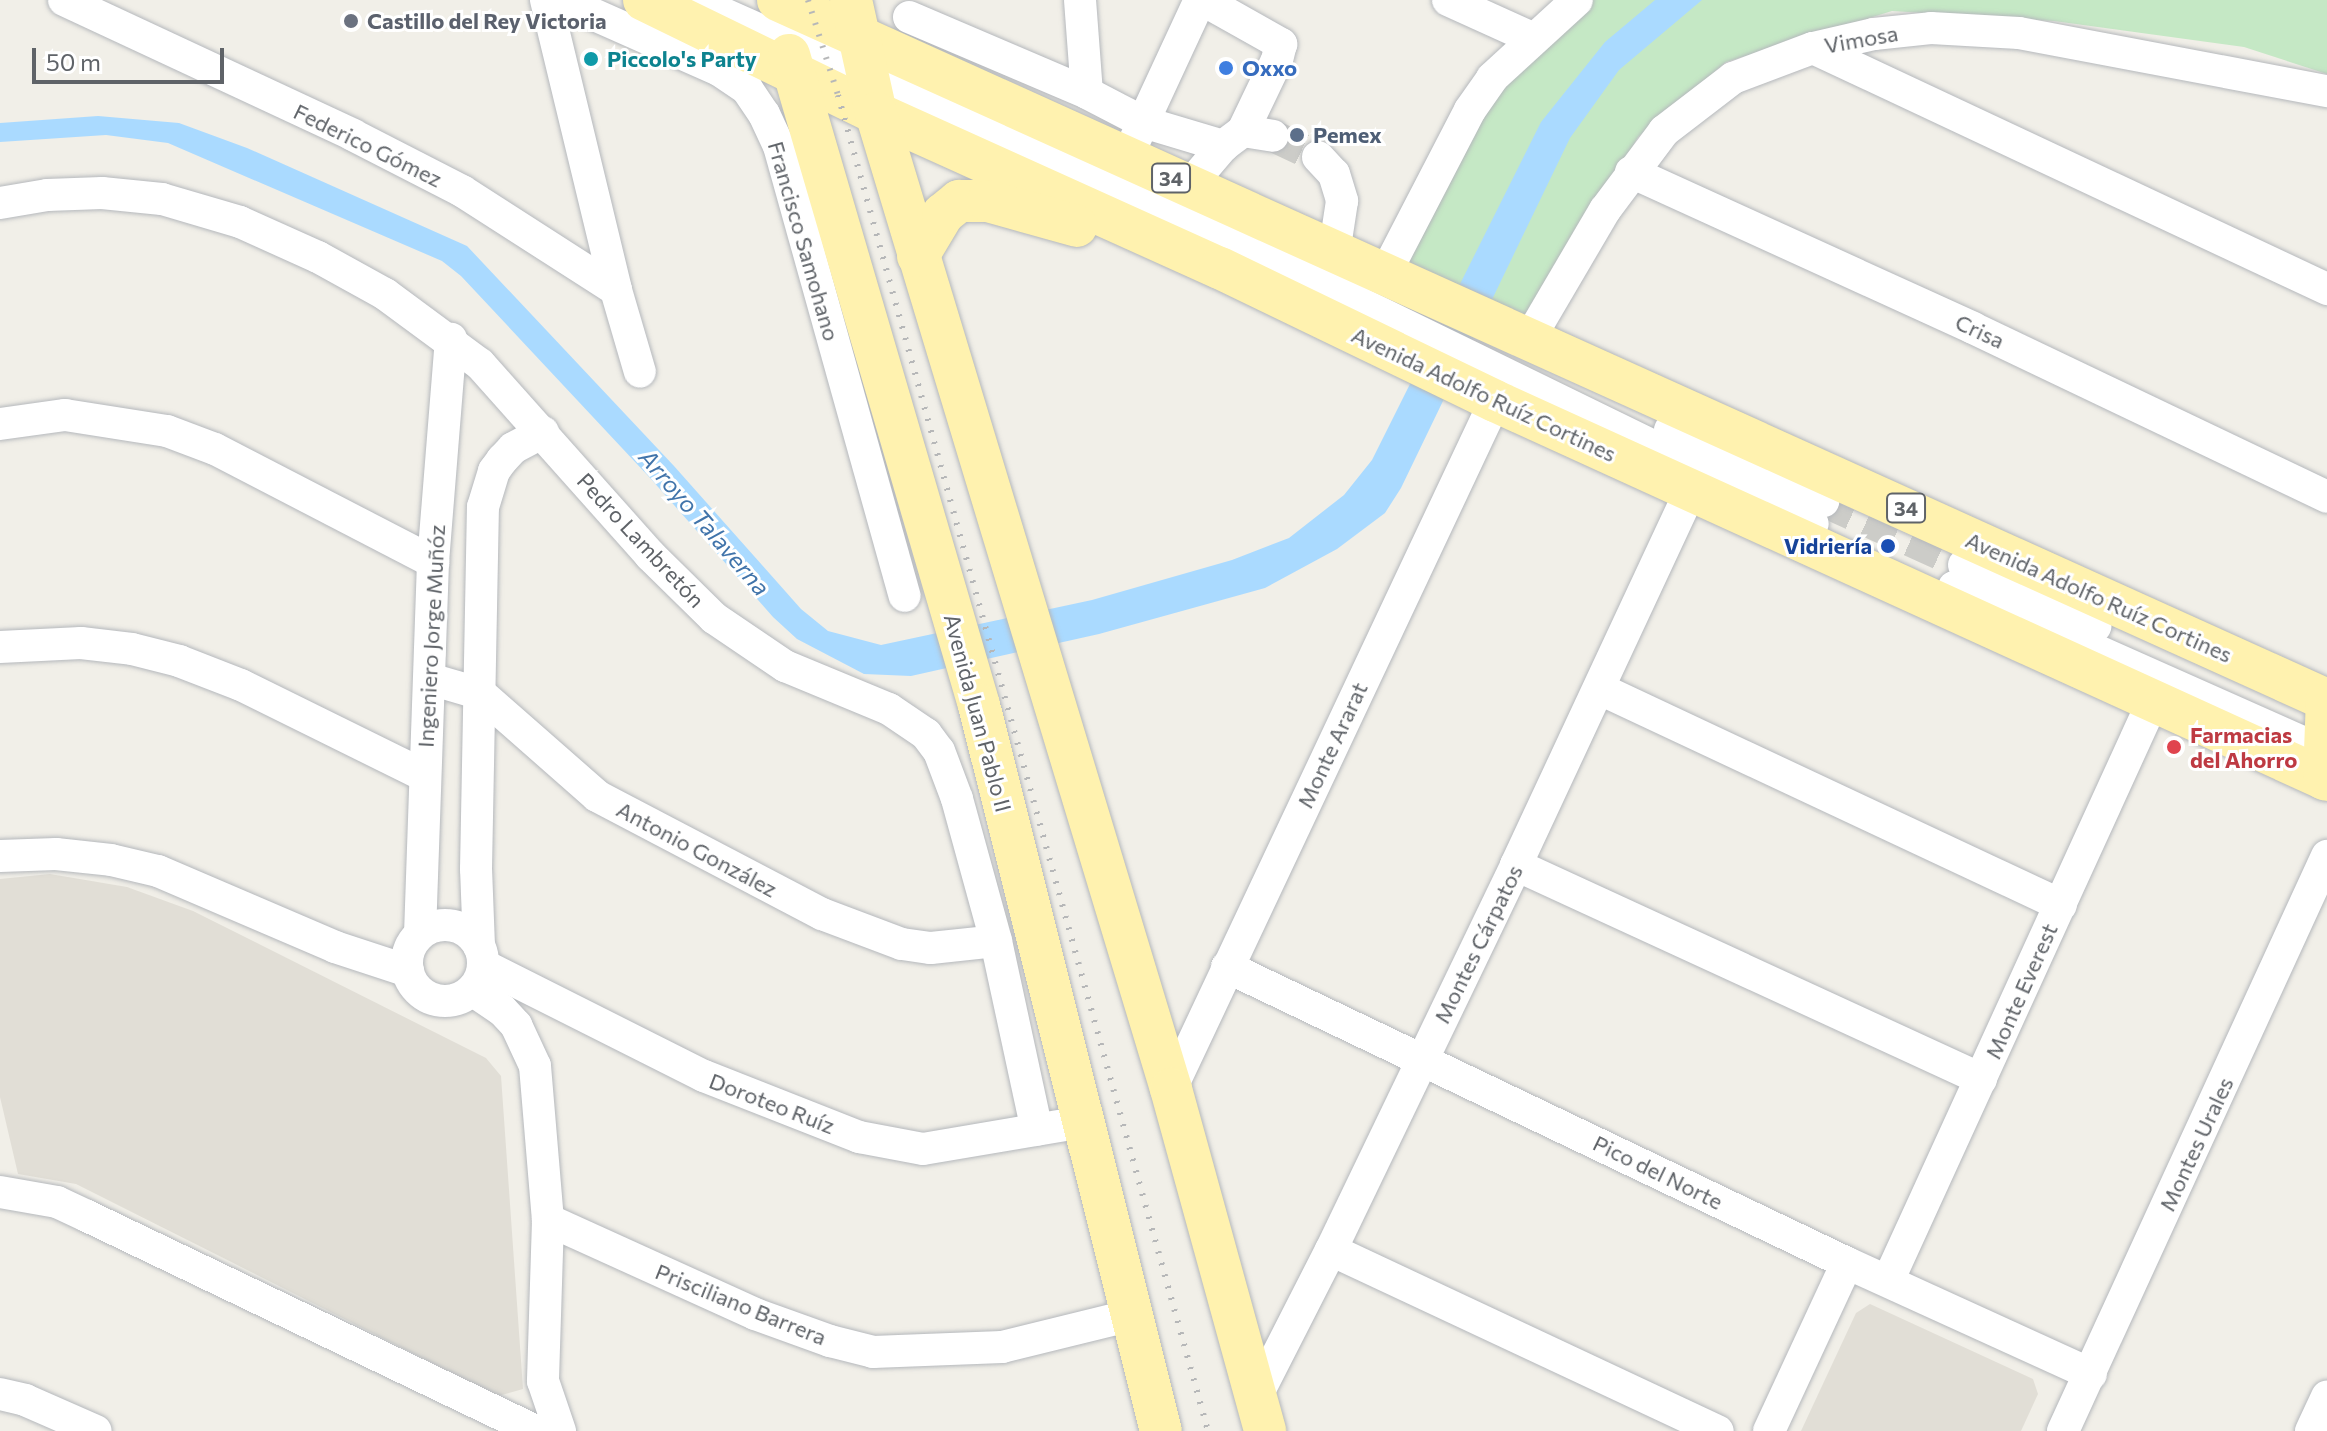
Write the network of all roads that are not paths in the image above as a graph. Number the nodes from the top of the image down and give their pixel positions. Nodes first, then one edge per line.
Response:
1 (64, 0) edge
2 (546, 0) edge
3 (561, 0) edge
4 (644, 0) edge
5 (693, 0) edge
6 (742, 0) edge
7 (1080, 0) edge
8 (1202, 0) edge
9 (1448, 0) edge
10 (1577, 0) edge
11 (907, 8) edge
12 (782, 27) edge
13 (1534, 39) junction
14 (1813, 48) junction
15 (864, 57) edge
16 (922, 67) junction
17 (2327, 91) edge
18 (1087, 93) junction
19 (1246, 138) junction
20 (1135, 141) junction
21 (1318, 157) tunnel mouth
22 (1631, 172) junction
23 (1189, 186) junction
24 (0, 203) edge
25 (1334, 253) junction
26 (918, 256) junction
27 (1220, 268) junction
28 (1384, 276) junction
29 (2327, 289) edge
30 (616, 290) junction
31 (451, 339) junction
32 (1528, 341) junction
33 (640, 372) dead end
34 (1495, 401) junction
35 (0, 424) edge
36 (543, 432) junction
37 (1691, 490) junction
38 (2327, 497) edge
39 (1818, 512) tunnel mouth
40 (433, 562) junction
41 (1959, 576) tunnel mouth
42 (905, 596) dead end
43 (0, 647) edge
44 (430, 679) junction
45 (1600, 689) junction
46 (481, 694) junction
47 (2153, 701) junction
48 (2326, 741) edge
49 (423, 775) junction
50 (0, 856) edge
51 (2327, 856) edge
52 (423, 864) junction
53 (1516, 865) junction
54 (476, 869) junction
55 (2061, 905) junction
56 (420, 934) junction
57 (996, 941) junction
58 (478, 967) junction
59 (1227, 967) junction
60 (408, 971) junction
61 (1421, 1059) junction
62 (1981, 1079) junction
63 (1171, 1089) junction
64 (1082, 1122) junction
65 (1037, 1130) junction
66 (0, 1192) edge
67 (548, 1220) junction
68 (1331, 1250) junction
69 (1847, 1263) junction
70 (1888, 1281) junction
71 (1132, 1315) junction
72 (2091, 1374) junction
73 (543, 1381) junction
74 (0, 1394) edge
75 (2327, 1396) edge
76 (1261, 1413) edge
77 (525, 1429) edge
78 (96, 1431) edge
79 (560, 1431) edge
80 (1161, 1431) edge
81 (1718, 1431) edge
82 (1769, 1431) edge
83 (2063, 1431) edge
84 (2311, 1431) edge

1 - 30 street, Federico Gómez
2 - 30 street
3 - 42 street, Francisco Samohano
4 - 12 main road, Avenida Adolfo Ruíz Cortines / 34
5 - 12 street
6 - 12 street
7 - 18 street
8 - 19 street
8 - 20 street
9 - 13 street
10 - 13 street
11 - 16 street
11 - 18 street
12 - 15 main road, Avenida Adolfo Ruíz Cortines / 34
12 - 15 main road, Avenida Adolfo Ruíz Cortines / 34
12 - 64 main road, Avenida Juan Pablo II
13 - 28 street
14 - 17 street, Vimosa
14 - 22 street, Vimosa
14 - 29 street
15 - 16 main road, Avenida Adolfo Ruíz Cortines / 34
15 - 26 main road
15 - 27 main road, Avenida Adolfo Ruíz Cortines / 34
15 - 39 street
16 - 20 main road, Avenida Adolfo Ruíz Cortines / 34
18 - 20 street
19 - 20 street
19 - 23 street
20 - 23 main road, Avenida Adolfo Ruíz Cortines / 34
21 - 25 street
22 - 32 street, Vimosa
22 - 38 street, Crisa
23 - 25 main road, Avenida Adolfo Ruíz Cortines / 34
24 - 31 street, Pedro Lambretón
25 - 28 main road, Avenida Adolfo Ruíz Cortines / 34
26 - 27 main road
26 - 63 main road
27 - 34 main road, Avenida Adolfo Ruíz Cortines / 34
28 - 32 main road, Avenida Adolfo Ruíz Cortines / 34
30 - 33 street
31 - 36 street, Pedro Lambretón
31 - 40 street, Ingeniero Jorge Muñóz
32 - 48 main road, Avenida Adolfo Ruíz Cortines / 34
34 - 37 main road, Avenida Adolfo Ruíz Cortines / 34
34 - 59 street, Monte Ararat
35 - 40 street
36 - 46 street, Ingeniero Jorge Muñóz
36 - 57 street, Pedro Lambretón
37 - 45 street, Montes Cárpatos
37 - 47 main road, Avenida Adolfo Ruíz Cortines / 34
40 - 44 street, Ingeniero Jorge Muñóz
41 - 48 street
43 - 49 street
44 - 46 street, Antonio González
44 - 49 street, Ingeniero Jorge Muñóz
45 - 53 street, Montes Cárpatos
45 - 55 street
46 - 54 street, Ingeniero Jorge Muñóz
46 - 57 street, Antonio González
47 - 48 main road, Avenida Adolfo Ruíz Cortines / 34
47 - 55 street, Monte Everest
49 - 52 street, Ingeniero Jorge Muñóz
50 - 60 street
51 - 72 street, Montes Urales
52 - 54 street
52 - 56 street, Ingeniero Jorge Muñóz
53 - 61 street, Montes Cárpatos
53 - 62 street
54 - 58 street, Ingeniero Jorge Muñóz
55 - 62 street, Monte Everest
56 - 58 street
56 - 60 street
57 - 65 street, Pedro Lambretón
58 - 60 street
58 - 65 street, Doroteo Ruíz
58 - 67 street
59 - 61 street, Pico del Norte
59 - 63 street, Monte Ararat
61 - 68 street, Montes Cárpatos
61 - 69 street, Pico del Norte
62 - 70 street, Monte Everest
63 - 76 main road
64 - 65 street, Doroteo Ruíz
64 - 71 main road, Avenida Juan Pablo II
66 - 77 street
67 - 71 street, Prisciliano Barrera
67 - 73 street
68 - 76 street, Montes Cárpatos
68 - 81 street
69 - 70 street, Pico del Norte
69 - 82 street
70 - 72 street, Pico del Norte
71 - 80 main road, Avenida Juan Pablo II
72 - 83 street, Montes Urales
73 - 77 street
73 - 79 street
74 - 78 street
75 - 84 street

